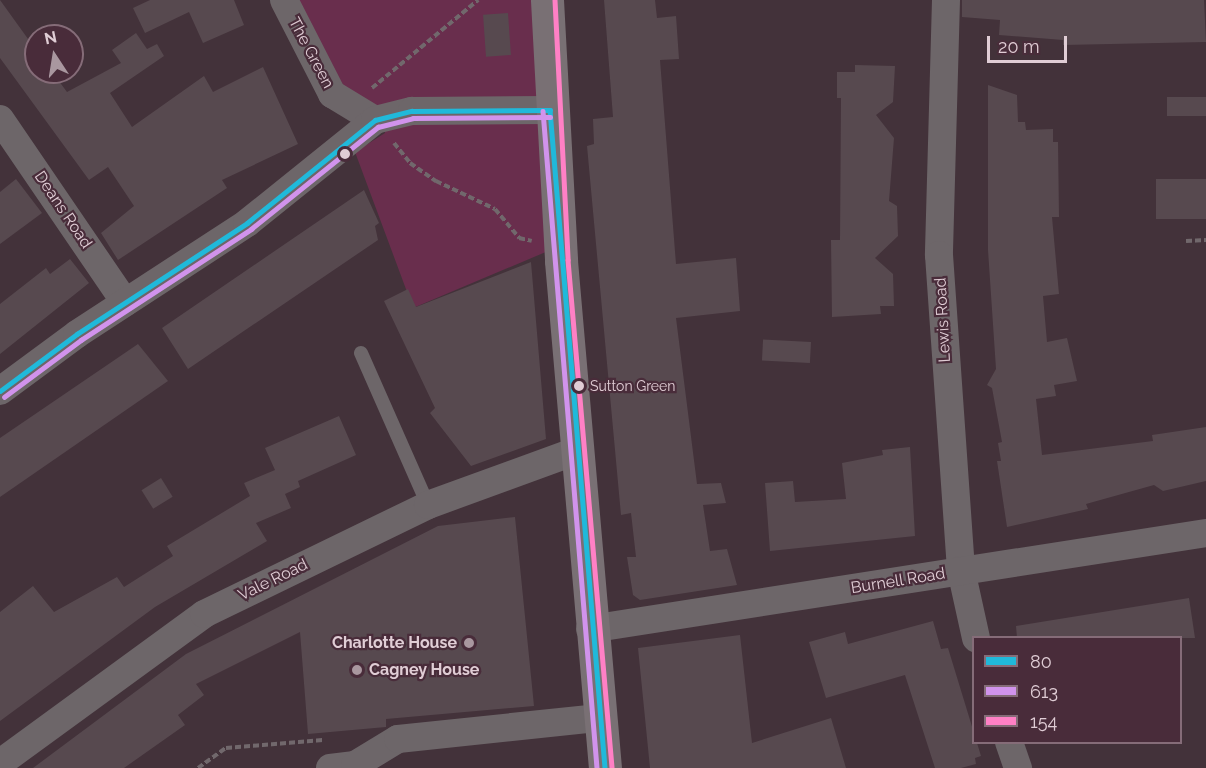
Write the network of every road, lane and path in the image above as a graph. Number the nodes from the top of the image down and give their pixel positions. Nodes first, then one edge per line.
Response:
1 (284, 0) edge
2 (478, 0) edge
3 (547, 0) edge
4 (946, 0) edge
5 (550, 110) junction
6 (363, 113) junction
7 (0, 119) edge
8 (9, 152) edge
9 (1206, 240) edge
10 (1186, 241) dead end
11 (560, 246) junction
12 (125, 302) junction
13 (361, 352) dead end
14 (0, 391) edge
15 (576, 451) junction
16 (428, 505) junction
17 (1206, 533) edge
18 (960, 570) junction
19 (590, 629) junction
20 (976, 636) edge
21 (599, 718) junction
22 (330, 739) dead end
23 (1010, 744) edge
24 (0, 763) edge
25 (198, 768) edge
26 (330, 768) edge
27 (605, 768) edge
28 (1018, 768) edge

1 - 6 street, The Green
2 - 6 path
3 - 5 main road
4 - 18 street, Lewis Road
5 - 6 street
5 - 11 main road
6 - 11 path
6 - 12 street
7 - 8 street, Deans Road
8 - 12 street, Deans Road
9 - 10 path
11 - 15 main road
12 - 14 street
13 - 16 lane
15 - 16 street, Vale Road
15 - 19 main road
16 - 24 street, Vale Road
17 - 18 street, Burnell Road
18 - 19 street, Burnell Road
18 - 20 street, Lewis Road
19 - 21 main road
21 - 26 street
21 - 27 main road
22 - 25 path
23 - 28 street

